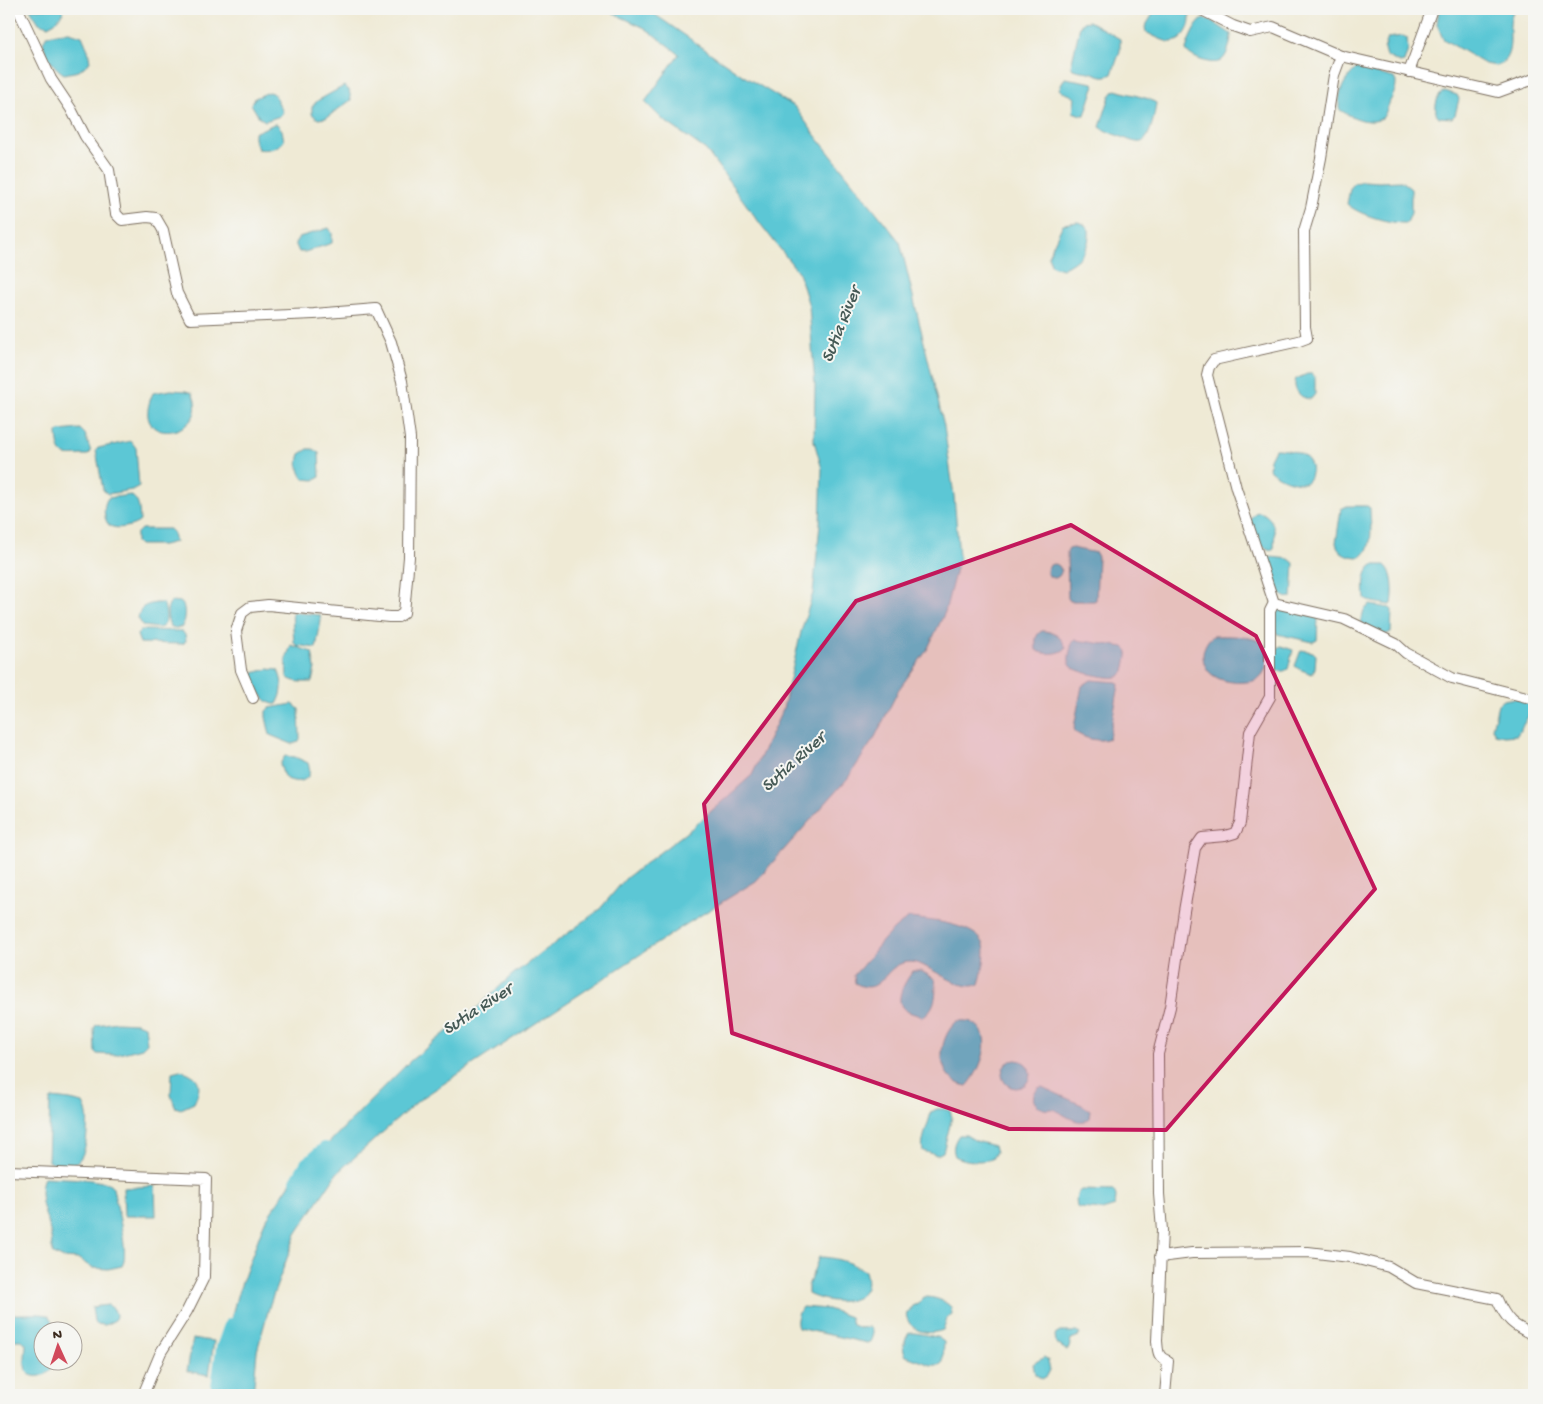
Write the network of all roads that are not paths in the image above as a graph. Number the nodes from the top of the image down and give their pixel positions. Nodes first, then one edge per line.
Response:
1 (18, 9) edge
2 (1200, 9) edge
3 (1432, 9) edge
4 (1341, 56) junction
5 (1409, 72) junction
6 (1534, 79) edge
7 (1274, 603) junction
8 (253, 698) dead end
9 (1534, 699) edge
10 (9, 1171) edge
11 (1160, 1257) junction
12 (1534, 1335) edge
13 (143, 1395) edge
14 (1166, 1395) edge

1 - 8 street
2 - 4 street
3 - 5 street
4 - 5 street
4 - 7 street
5 - 6 street
7 - 9 street
7 - 11 street
10 - 13 street
11 - 12 street
11 - 14 street

